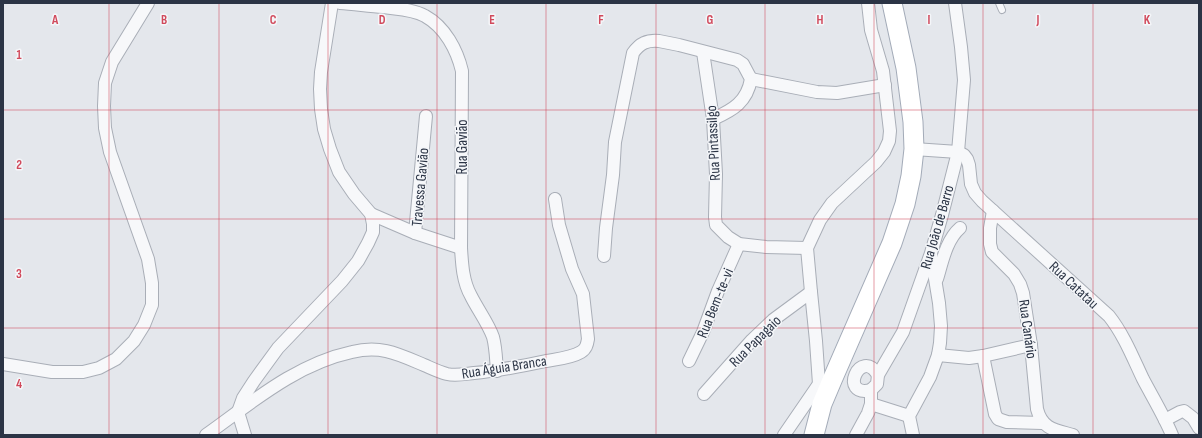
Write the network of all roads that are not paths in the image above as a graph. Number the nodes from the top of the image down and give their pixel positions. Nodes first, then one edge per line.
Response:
1 (148, 3) edge
2 (332, 3) edge
3 (340, 3) edge
4 (868, 3) edge
5 (892, 3) edge
6 (955, 3) edge
7 (999, 3) edge
8 (1002, 10) dead end
9 (703, 52) junction
10 (752, 79) junction
11 (885, 85) junction
12 (426, 116) dead end
13 (713, 119) junction
14 (914, 149) junction
15 (958, 152) junction
16 (555, 199) dead end
17 (993, 211) junction
18 (371, 214) junction
19 (960, 228) dead end
20 (415, 233) junction
21 (739, 244) junction
22 (461, 248) junction
23 (807, 248) junction
24 (931, 253) junction
25 (604, 256) dead end
26 (936, 281) junction
27 (811, 292) junction
28 (1031, 345) junction
29 (938, 355) junction
30 (843, 356) junction
31 (983, 356) junction
32 (689, 361) dead end
33 (3, 364) edge
34 (864, 367) junction
35 (497, 371) junction
36 (878, 375) junction
37 (826, 381) junction
38 (855, 384) junction
39 (871, 390) junction
40 (704, 394) dead end
41 (871, 404) junction
42 (238, 412) junction
43 (909, 416) junction
44 (1165, 420) junction
45 (1042, 423) junction
46 (1199, 428) edge
47 (784, 434) edge
48 (206, 435) edge
49 (245, 435) edge
50 (814, 435) edge
51 (856, 435) edge
52 (913, 435) edge
53 (1073, 435) edge
54 (1172, 435) edge

1 - 33 street
2 - 18 street
3 - 22 street, Rua Gavião
4 - 11 street
5 - 14 main road
6 - 15 street, Rua João de Barro
7 - 8 lane
9 - 10 street
9 - 13 street, Rua Pintassilgo
9 - 25 street
10 - 11 street
10 - 13 street
11 - 23 street
12 - 20 street, Travessa Gavião
13 - 21 street, Rua Pintassilgo
14 - 15 street
14 - 30 main road
15 - 17 street, Rua Catatau
15 - 24 street, Rua João de Barro
16 - 35 street, Rua Águia Branca
17 - 28 street, Rua Canário
17 - 44 street, Rua Catatau
18 - 20 street
18 - 42 street
19 - 26 street
20 - 22 street, Travessa Gavião
21 - 23 street, Rua Pintassilgo
21 - 32 street, Rua Bem-te-vi
22 - 35 street, Rua Gavião
23 - 27 street
24 - 26 street
24 - 36 street, Rua João de Barro
26 - 29 street
27 - 37 street
27 - 40 street, Rua Papagaio
28 - 31 street
28 - 45 street, Rua Canário
29 - 31 street
29 - 43 street
30 - 34 street
30 - 37 main road
31 - 45 street
34 - 36 street
34 - 38 street
35 - 42 street, Rua Águia Branca
36 - 39 street, Rua João de Barro
37 - 38 street
37 - 47 street
37 - 50 main road
38 - 39 street
39 - 41 street, Rua João de Barro
41 - 43 street
41 - 51 street, Rua João de Barro
42 - 48 street, Rua Águia Branca
42 - 49 street
43 - 52 street
44 - 46 street
44 - 54 street, Rua Catatau
45 - 53 street

